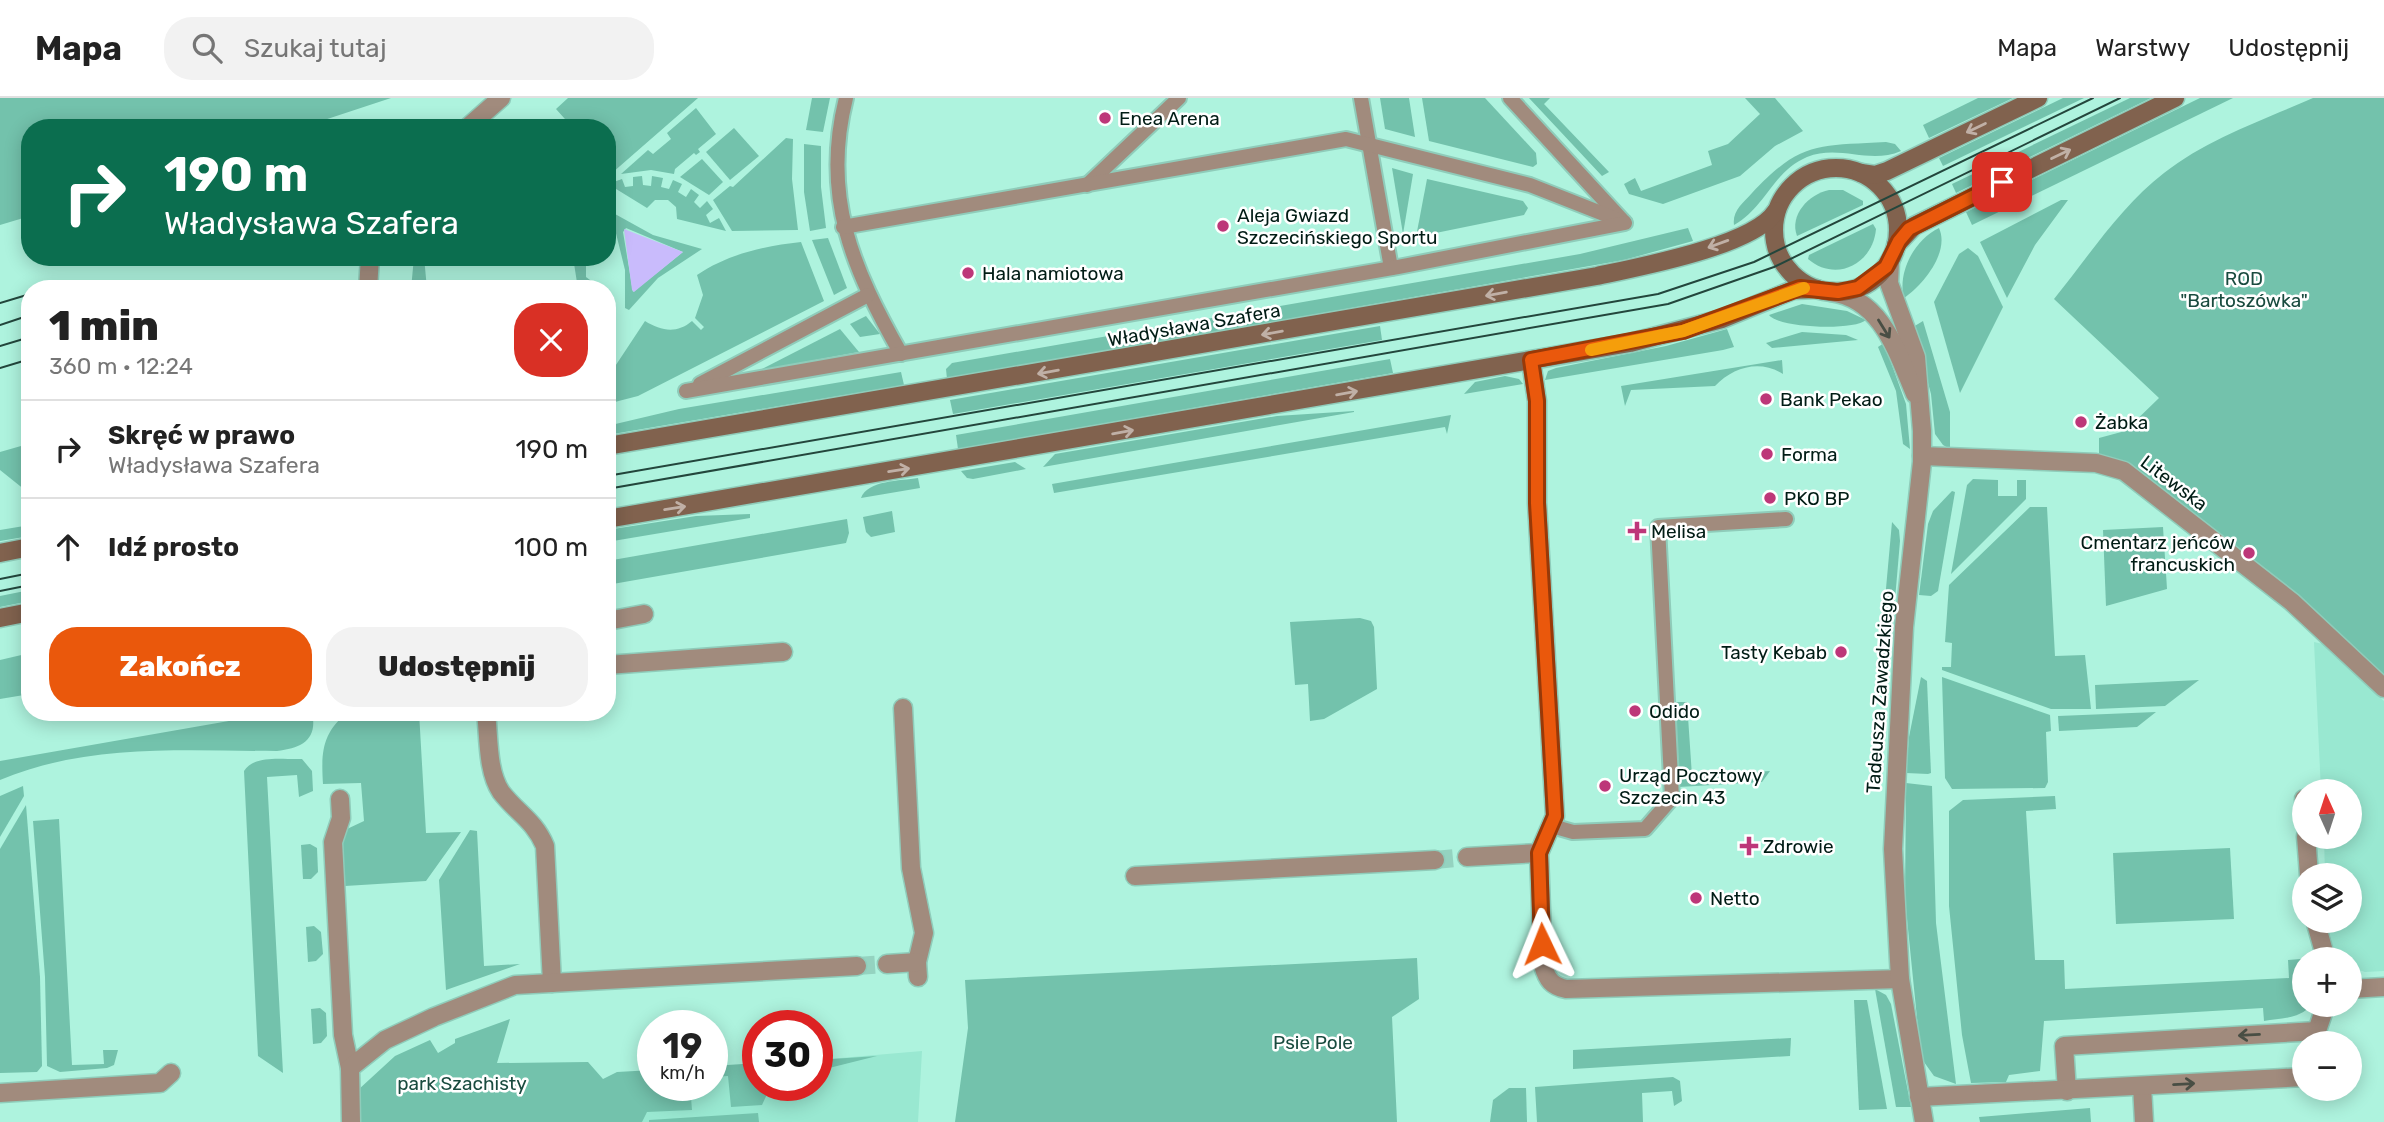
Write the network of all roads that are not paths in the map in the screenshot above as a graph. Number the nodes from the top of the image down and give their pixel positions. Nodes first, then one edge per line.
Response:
1 (501, 98) edge
2 (846, 98) edge
3 (1180, 98) edge
4 (1361, 98) edge
5 (1510, 98) edge
6 (2038, 98) edge
7 (2175, 98) edge
8 (477, 119) edge
9 (1369, 145) junction
10 (1861, 173) junction
11 (1087, 185) junction
12 (1776, 211) junction
13 (1625, 223) junction
14 (843, 227) junction
15 (1893, 253) junction
16 (1391, 268) junction
17 (1824, 291) junction
18 (868, 295) junction
19 (901, 354) junction
20 (1531, 360) junction
21 (1920, 410) junction
22 (616, 444) edge
23 (1922, 456) junction
24 (616, 517) edge
25 (1786, 519) dead end
26 (21, 548) edge
27 (0, 552) edge
28 (21, 614) edge
29 (644, 614) dead end
30 (0, 618) edge
31 (616, 619) edge
32 (783, 652) dead end
33 (616, 664) edge
34 (2384, 688) edge
35 (903, 708) dead end
36 (487, 721) edge
37 (340, 799) dead end
38 (1552, 826) junction
39 (1539, 853) junction
40 (1467, 857) tunnel mouth
41 (1435, 860) tunnel mouth
42 (1135, 876) dead end
43 (887, 964) tunnel mouth
44 (857, 966) tunnel mouth
45 (1900, 979) junction
46 (552, 983) junction
47 (2384, 987) edge
48 (2362, 988) edge
49 (2292, 1038) edge
50 (351, 1068) junction
51 (171, 1073) dead end
52 (2292, 1078) edge
53 (2142, 1086) junction
54 (2067, 1091) junction
55 (0, 1093) edge
56 (1919, 1097) junction
57 (351, 1122) edge
58 (1924, 1122) edge
59 (2144, 1122) edge

1 - 8 street
2 - 14 street
3 - 11 street
4 - 9 street
5 - 13 street
6 -> 10 main road
15 -> 7 main road
9 - 11 street
9 - 13 street
9 - 16 street
10 - 12 main road
10 - 15 main road
11 - 14 street
12 - 17 main road
12 -> 22 main road, Władysława Szafera
13 - 16 street
14 - 18 street
15 - 17 main road
15 - 21 street, Tadeusza Zawadzkiego
16 - 19 street
17 - 20 main road
17 -> 21 street, Tadeusza Zawadzkiego
18 - 19 street
18 - 19 street
24 -> 20 main road
20 - 38 street
21 - 23 street, Tadeusza Zawadzkiego
23 - 34 street, Litewska
23 - 45 street, Tadeusza Zawadzkiego
25 - 38 street
26 - 27 main road
28 - 30 main road
29 - 31 street
32 - 33 street
35 - 43 street
36 - 46 street
37 - 50 street
38 - 39 street
39 - 40 street
39 - 45 street
41 - 42 street
44 - 46 street
45 - 56 street, Tadeusza Zawadzkiego
46 - 50 street
47 - 48 street
49 -> 54 street
50 - 57 street
51 - 55 street
53 -> 52 street
53 - 54 street
53 - 59 street
54 - 56 street
56 - 58 street, Tadeusza Zawadzkiego

